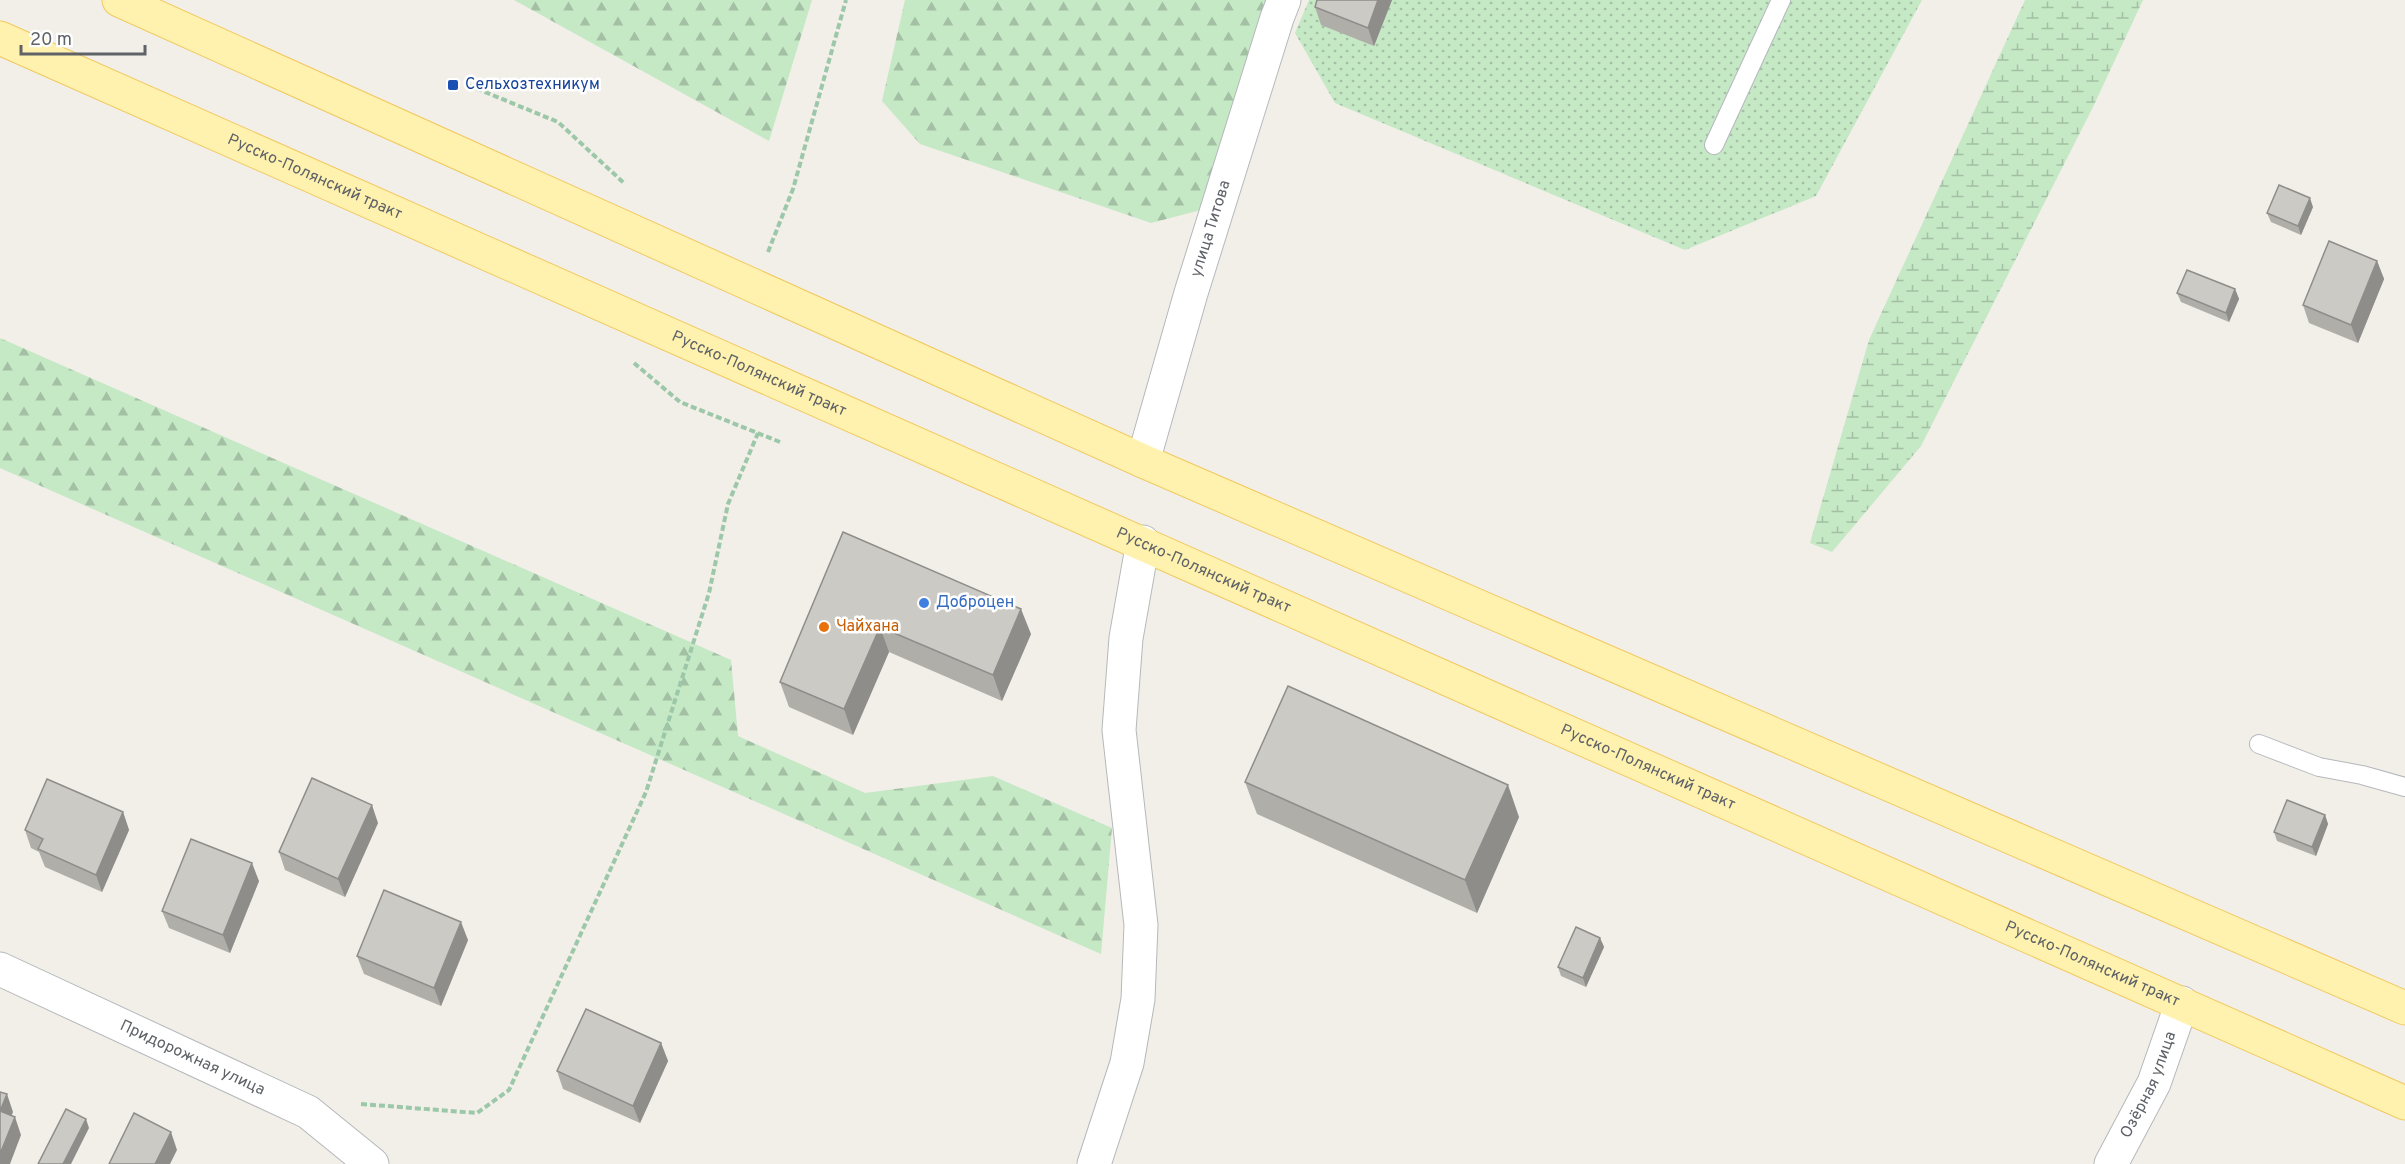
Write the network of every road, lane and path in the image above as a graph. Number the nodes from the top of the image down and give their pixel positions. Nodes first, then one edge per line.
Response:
1 (119, 0) edge
2 (846, 0) edge
3 (1284, 0) edge
4 (1781, 0) edge
5 (0, 38) edge
6 (468, 85) dead end
7 (1714, 145) dead end
8 (628, 187) dead end
9 (767, 255) dead end
10 (628, 358) dead end
11 (758, 433) junction
12 (780, 442) dead end
13 (1143, 461) junction
14 (1143, 542) junction
15 (2259, 744) dead end
16 (2405, 788) edge
17 (0, 969) edge
18 (2182, 1003) junction
19 (2405, 1008) edge
20 (2405, 1103) edge
21 (308, 1112) junction
22 (372, 1164) edge
23 (1094, 1164) edge
24 (2111, 1164) edge

1 - 13 main road
2 - 9 path
3 - 13 street, улица Титова
4 - 7 lane
5 - 14 main road, Русско-Полянский тракт
6 - 8 path
10 - 11 path
11 - 12 path
11 - 21 path
13 - 19 main road
14 - 18 main road, Русско-Полянский тракт
14 - 23 street
15 - 16 lane
17 - 21 street, Придорожная улица
18 - 20 main road, Русско-Полянский тракт
18 - 24 street, Озёрная улица
21 - 22 street, Придорожная улица

